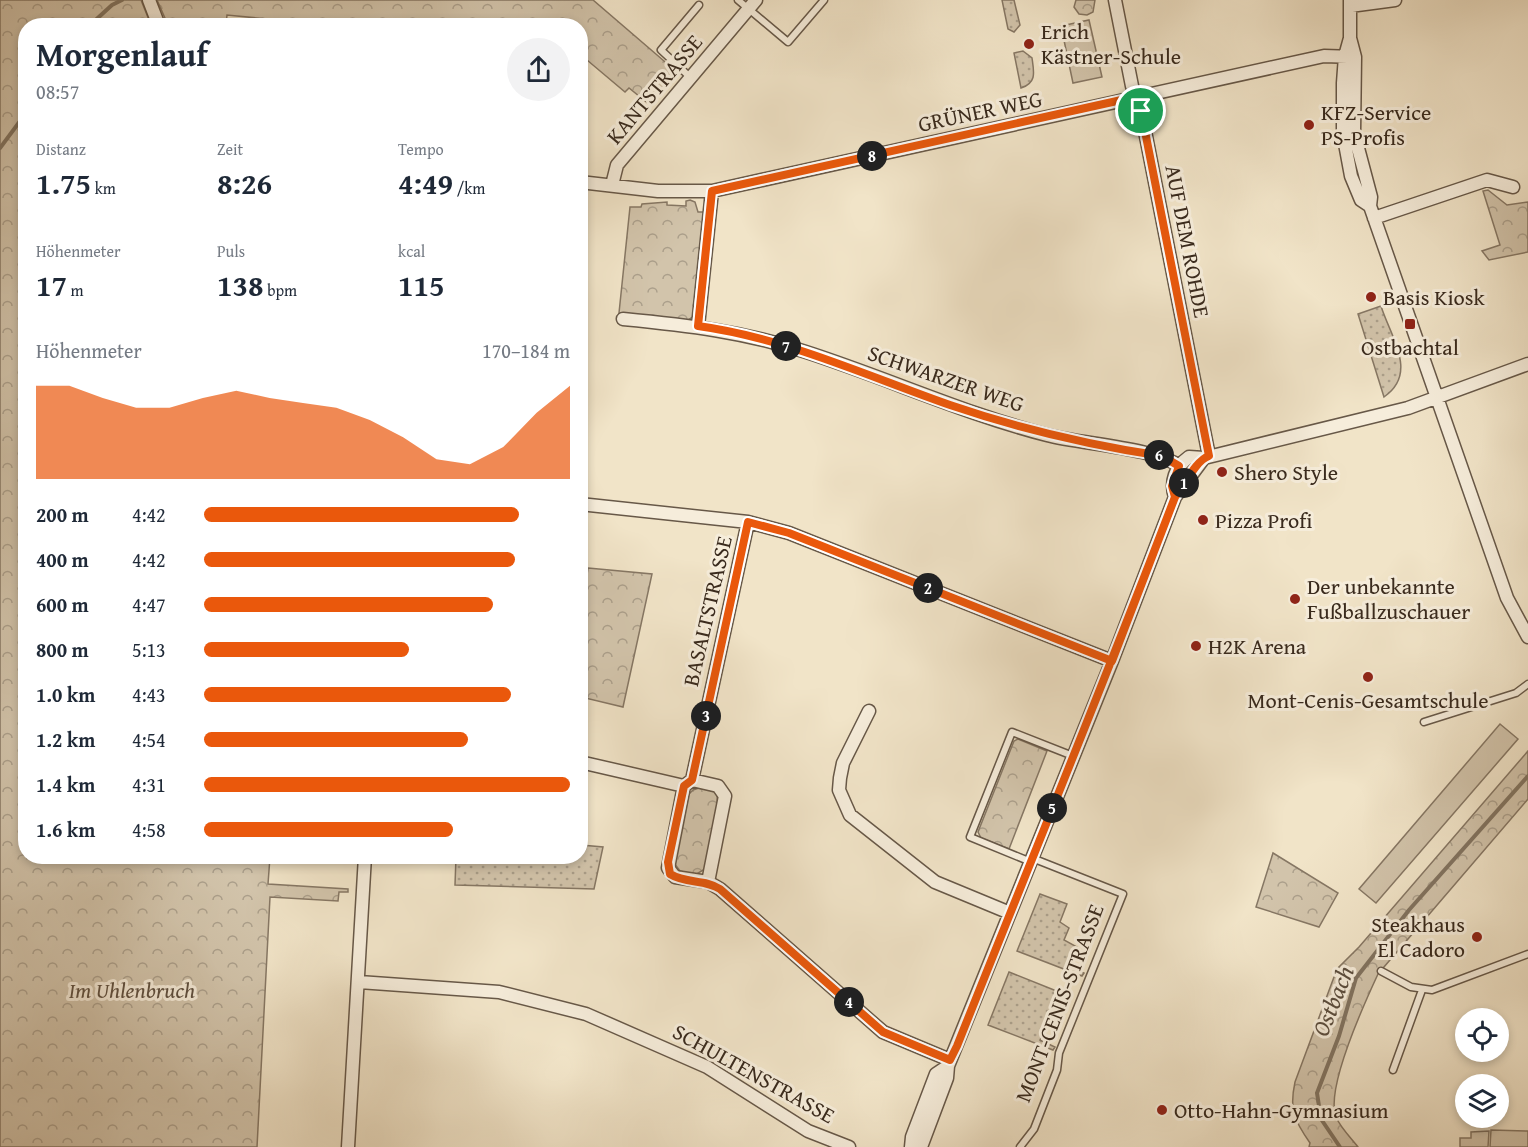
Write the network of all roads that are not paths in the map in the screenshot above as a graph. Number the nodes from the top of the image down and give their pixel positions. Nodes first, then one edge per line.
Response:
1 (149, 0) edge
2 (738, 0) edge
3 (824, 0) edge
4 (1115, 0) edge
5 (1395, 0) edge
6 (1350, 3) edge
7 (699, 4) dead end
8 (752, 4) edge
9 (156, 18) edge
10 (1350, 56) junction
11 (691, 78) junction
12 (1135, 97) junction
13 (588, 183) edge
14 (612, 185) junction
15 (1513, 187) dead end
16 (712, 191) junction
17 (1374, 219) junction
18 (623, 319) dead end
19 (698, 326) junction
20 (1528, 364) edge
21 (1435, 398) junction
22 (1207, 457) junction
23 (1179, 466) junction
24 (1175, 497) junction
25 (588, 505) edge
26 (748, 522) junction
27 (1528, 637) edge
28 (1112, 661) junction
29 (1528, 684) edge
30 (869, 711) dead end
31 (1424, 722) dead end
32 (1073, 756) junction
33 (588, 764) edge
34 (688, 783) junction
35 (1031, 860) junction
36 (365, 864) edge
37 (708, 882) junction
38 (1010, 913) junction
39 (1528, 954) edge
40 (1381, 971) dead end
41 (359, 982) junction
42 (1422, 990) junction
43 (949, 1063) junction
44 (1393, 1070) dead end
45 (348, 1147) edge
46 (849, 1147) edge
47 (911, 1147) edge
48 (921, 1147) edge
49 (1020, 1147) edge

1 - 9 street
2 - 8 lane
3 - 8 lane
4 - 12 street, AUF DEM ROHDE
5 - 6 street
6 - 10 street
7 - 11 lane
8 - 11 street, KANTSTRASSE
10 - 12 street, GRÜNER WEG
10 - 17 street
11 - 14 street, KANTSTRASSE
12 - 16 street, GRÜNER WEG
12 - 22 street, AUF DEM ROHDE
13 - 14 street
14 - 16 street, GRÜNER WEG
15 - 17 street
16 - 19 street
17 - 21 street
18 - 19 street, SCHWARZER WEG
19 - 23 street, SCHWARZER WEG
20 - 21 street
21 - 22 street
21 - 27 street
22 - 23 street
22 - 24 street
23 - 24 street
24 - 28 street
25 - 26 street
26 - 28 street
26 - 34 street, BASALTSTRASSE
28 - 32 street
29 - 31 lane
30 - 38 street
32 - 35 street
32 - 35 lane, MONT-CENIS-STRASSE
33 - 34 street
34 - 37 street
34 - 37 street, BASALTSTRASSE
35 - 38 street
35 - 49 lane, MONT-CENIS-STRASSE
36 - 41 street
37 - 43 street
38 - 43 street
39 - 42 lane
40 - 42 lane
41 - 45 street
41 - 46 street, SCHULTENSTRASSE
42 - 44 lane
43 - 47 street
43 - 48 street

